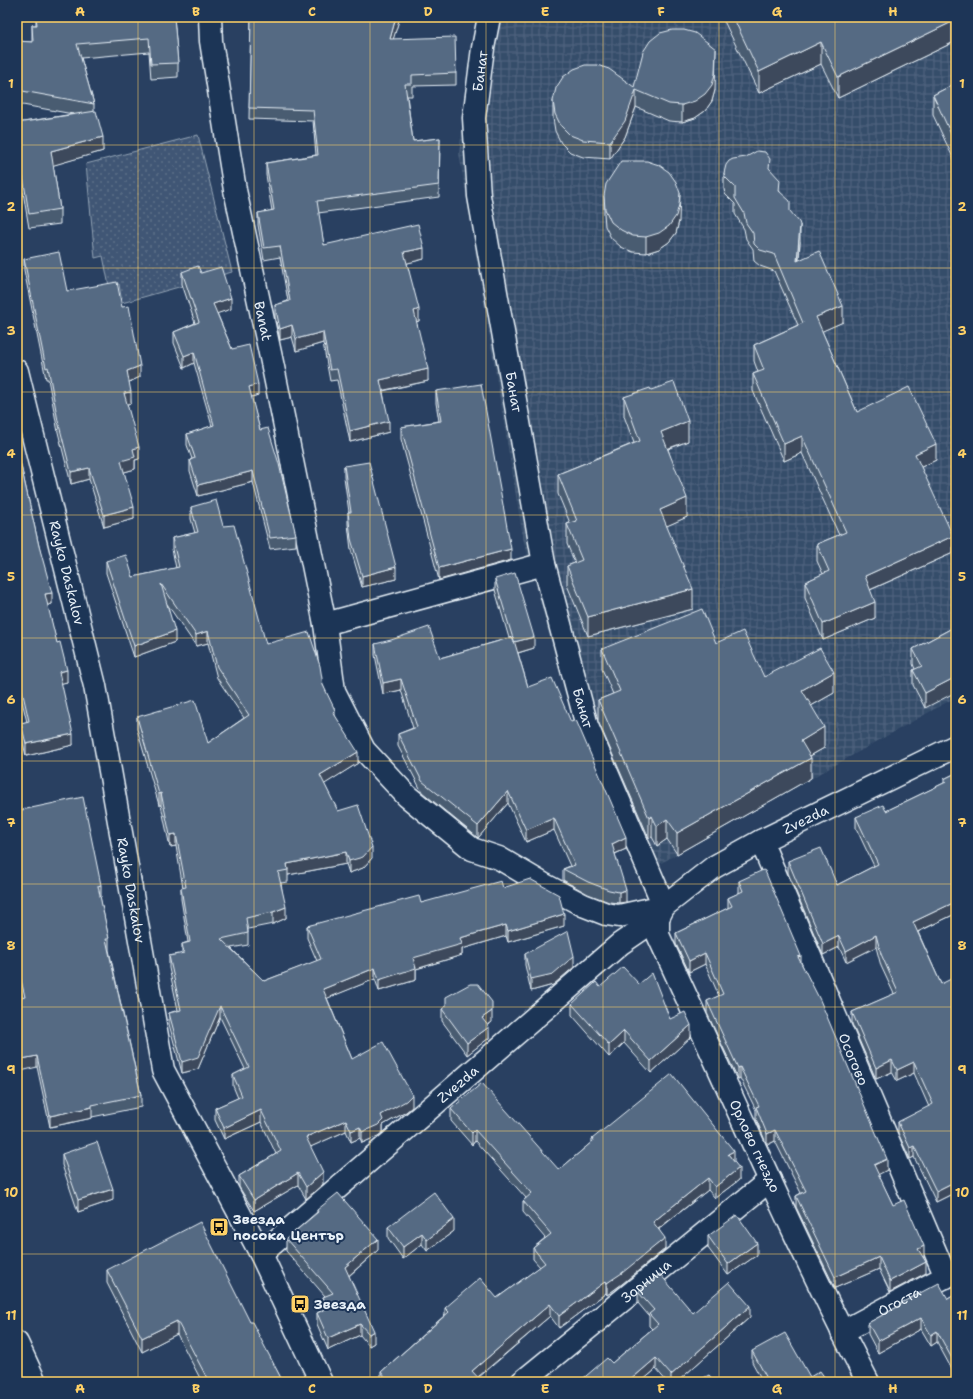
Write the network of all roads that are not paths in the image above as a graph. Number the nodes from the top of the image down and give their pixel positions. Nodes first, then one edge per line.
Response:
1 (210, 17) edge
2 (489, 17) edge
3 (17, 372) edge
4 (544, 564) junction
5 (324, 624) junction
6 (956, 746) edge
7 (761, 841) junction
8 (661, 912) junction
9 (770, 1180) junction
10 (261, 1254) junction
11 (951, 1274) edge
12 (842, 1332) junction
13 (17, 1343) edge
14 (35, 1382) edge
15 (321, 1382) edge
16 (522, 1382) edge
17 (868, 1382) edge

1 - 5 street, Banat
2 - 4 street, Банат
3 - 10 street, Rayko Daskalov
4 - 5 street
4 - 8 street, Банат
5 - 8 street
6 - 7 street, Zvezda
7 - 8 street, Zvezda
7 - 11 street, Осогово
8 - 9 street, Орлово гнездо
8 - 10 street, Zvezda
9 - 12 street, Орлово гнездо
9 - 16 street, Зорница
10 - 15 street, Rayko Daskalov
11 - 12 street, Огоста
12 - 17 street, Орлово гнездо
13 - 14 street

